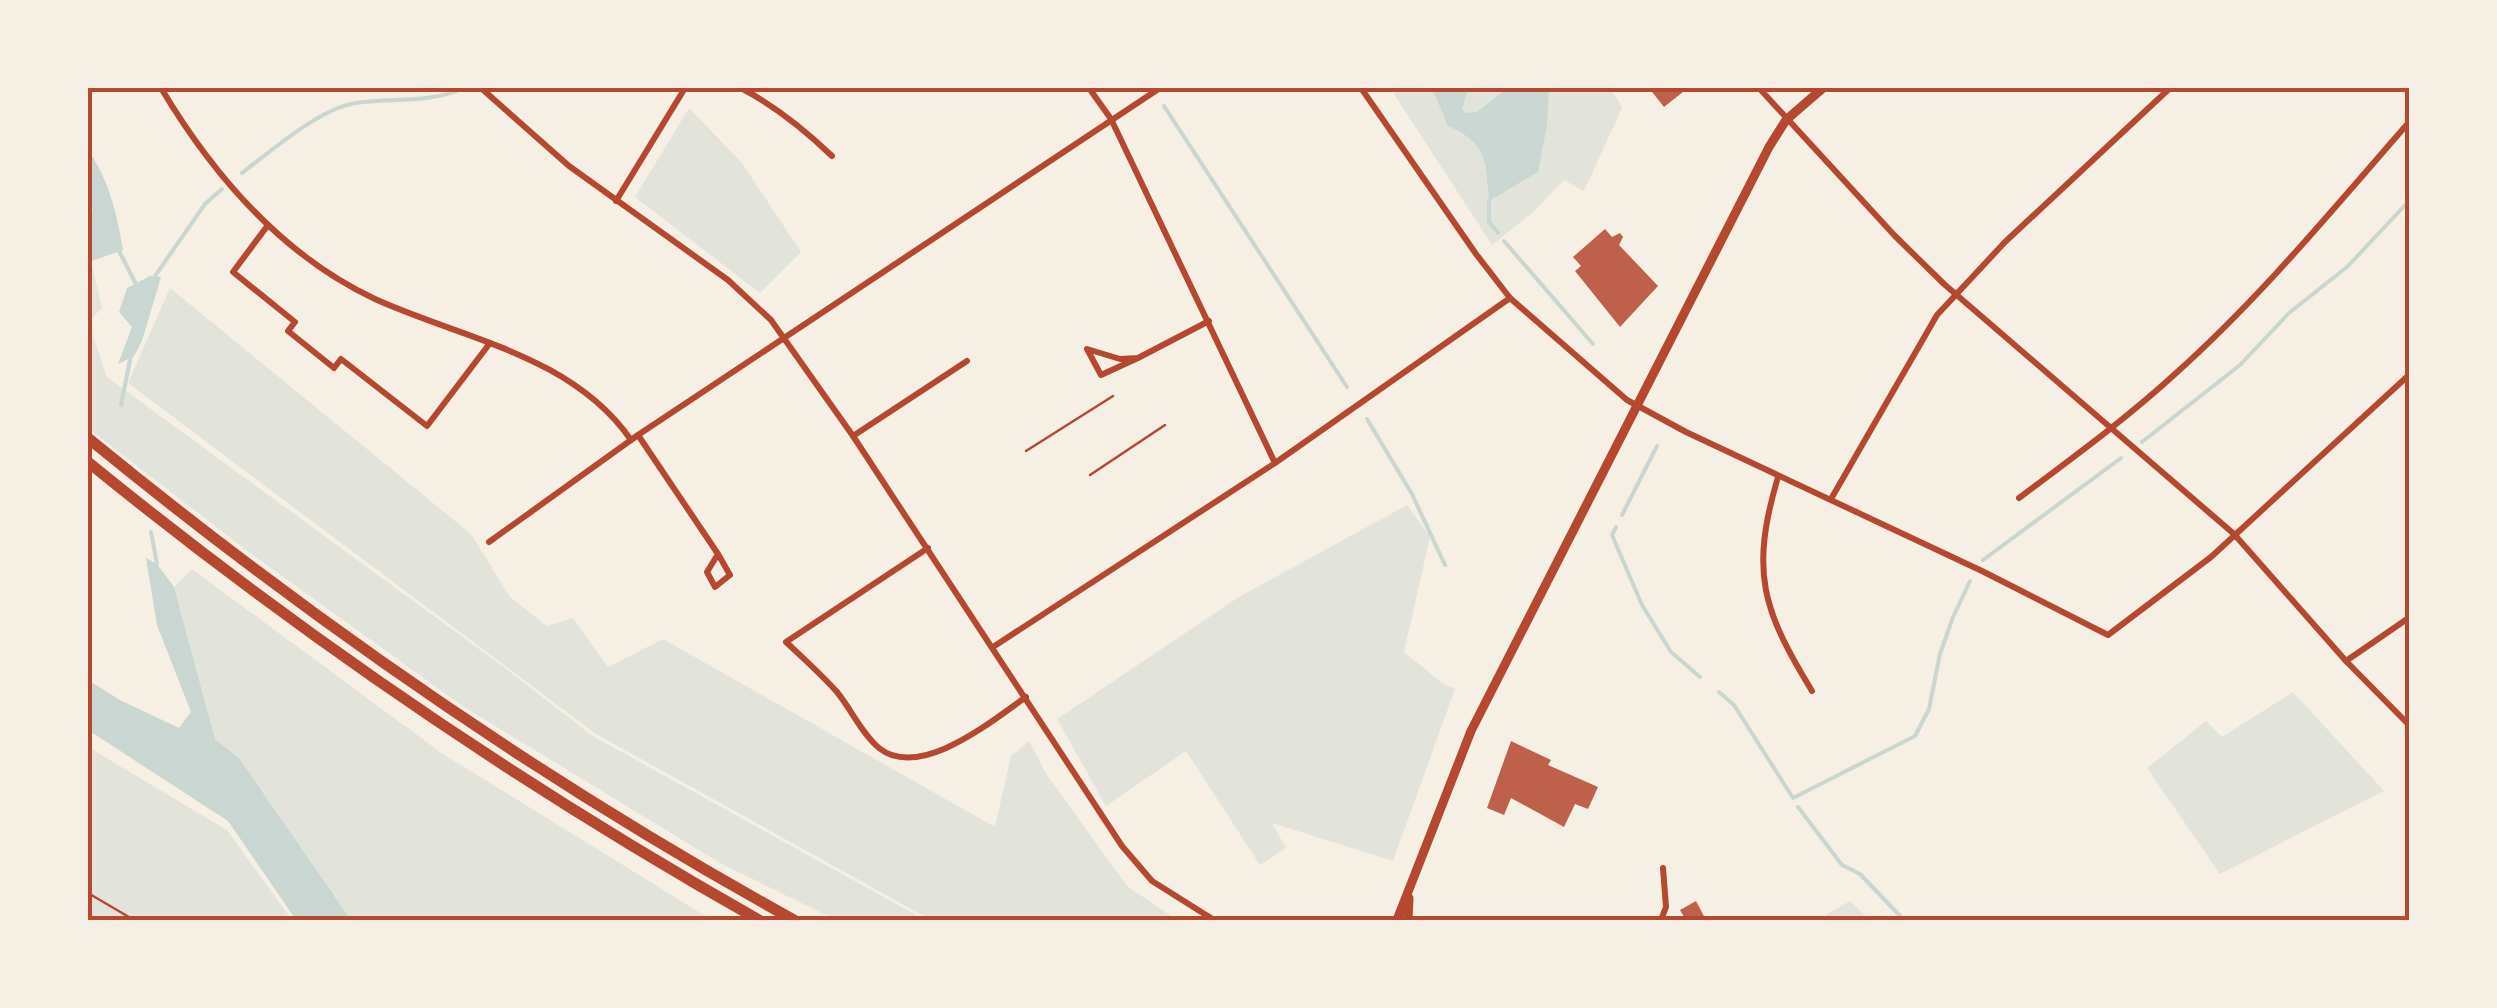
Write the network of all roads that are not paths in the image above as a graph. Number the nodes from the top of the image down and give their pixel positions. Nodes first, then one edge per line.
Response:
1 (162, 88) edge
2 (481, 88) edge
3 (685, 88) edge
4 (741, 88) edge
5 (1089, 88) edge
6 (1160, 88) edge
7 (1360, 88) edge
8 (1760, 88) edge
9 (1823, 88) edge
10 (2170, 88) edge
11 (1111, 119) junction
12 (1786, 120) junction
13 (2410, 121) edge
14 (832, 156) dead end
15 (616, 201) junction
16 (268, 225) junction
17 (1957, 292) junction
18 (1510, 298) junction
19 (1210, 321) junction
20 (786, 337) junction
21 (490, 343) junction
22 (1138, 358) junction
23 (967, 361) dead end
24 (2410, 374) edge
25 (1636, 406) junction
26 (2112, 428) junction
27 (853, 436) junction
28 (88, 438) edge
29 (635, 438) junction
30 (88, 462) edge
31 (1276, 463) junction
32 (1778, 476) junction
33 (2019, 498) dead end
34 (1831, 499) junction
35 (2234, 534) junction
36 (489, 542) dead end
37 (928, 548) junction
38 (718, 554) junction
39 (2410, 617) edge
40 (993, 647) junction
41 (2346, 660) junction
42 (1812, 692) dead end
43 (1026, 696) junction
44 (2410, 726) edge
45 (1663, 868) dead end
46 (1410, 891) junction
47 (759, 920) edge
48 (794, 920) edge
49 (1214, 920) edge
50 (1397, 920) edge
51 (1408, 920) edge
52 (1661, 920) edge

1 - 16 street
2 - 15 street
3 - 15 street
4 - 14 street
5 - 11 street
6 - 11 street
7 - 18 street
8 - 12 street
9 - 12 main road
10 - 17 street
11 - 19 street
11 - 20 street
12 - 17 street
12 - 25 main road
13 - 26 street
15 - 20 street
16 - 21 street
16 - 21 street
17 - 26 street
17 - 34 street
18 - 25 street
18 - 31 street
19 - 22 street
19 - 31 street
20 - 27 street
20 - 29 street
21 - 29 street
22 - 22 street
23 - 27 street
24 - 35 street
25 - 32 street
25 - 46 main road
26 - 33 street
26 - 35 street
27 - 37 street
28 - 48 highway
29 - 36 street
29 - 38 street
30 - 47 highway
31 - 40 street
32 - 34 street
32 - 42 street
34 - 35 street
35 - 41 street
37 - 40 street
37 - 43 street
38 - 38 street
39 - 41 street
40 - 43 street
41 - 44 street
43 - 49 street
45 - 52 street
46 - 50 main road
46 - 51 main road

